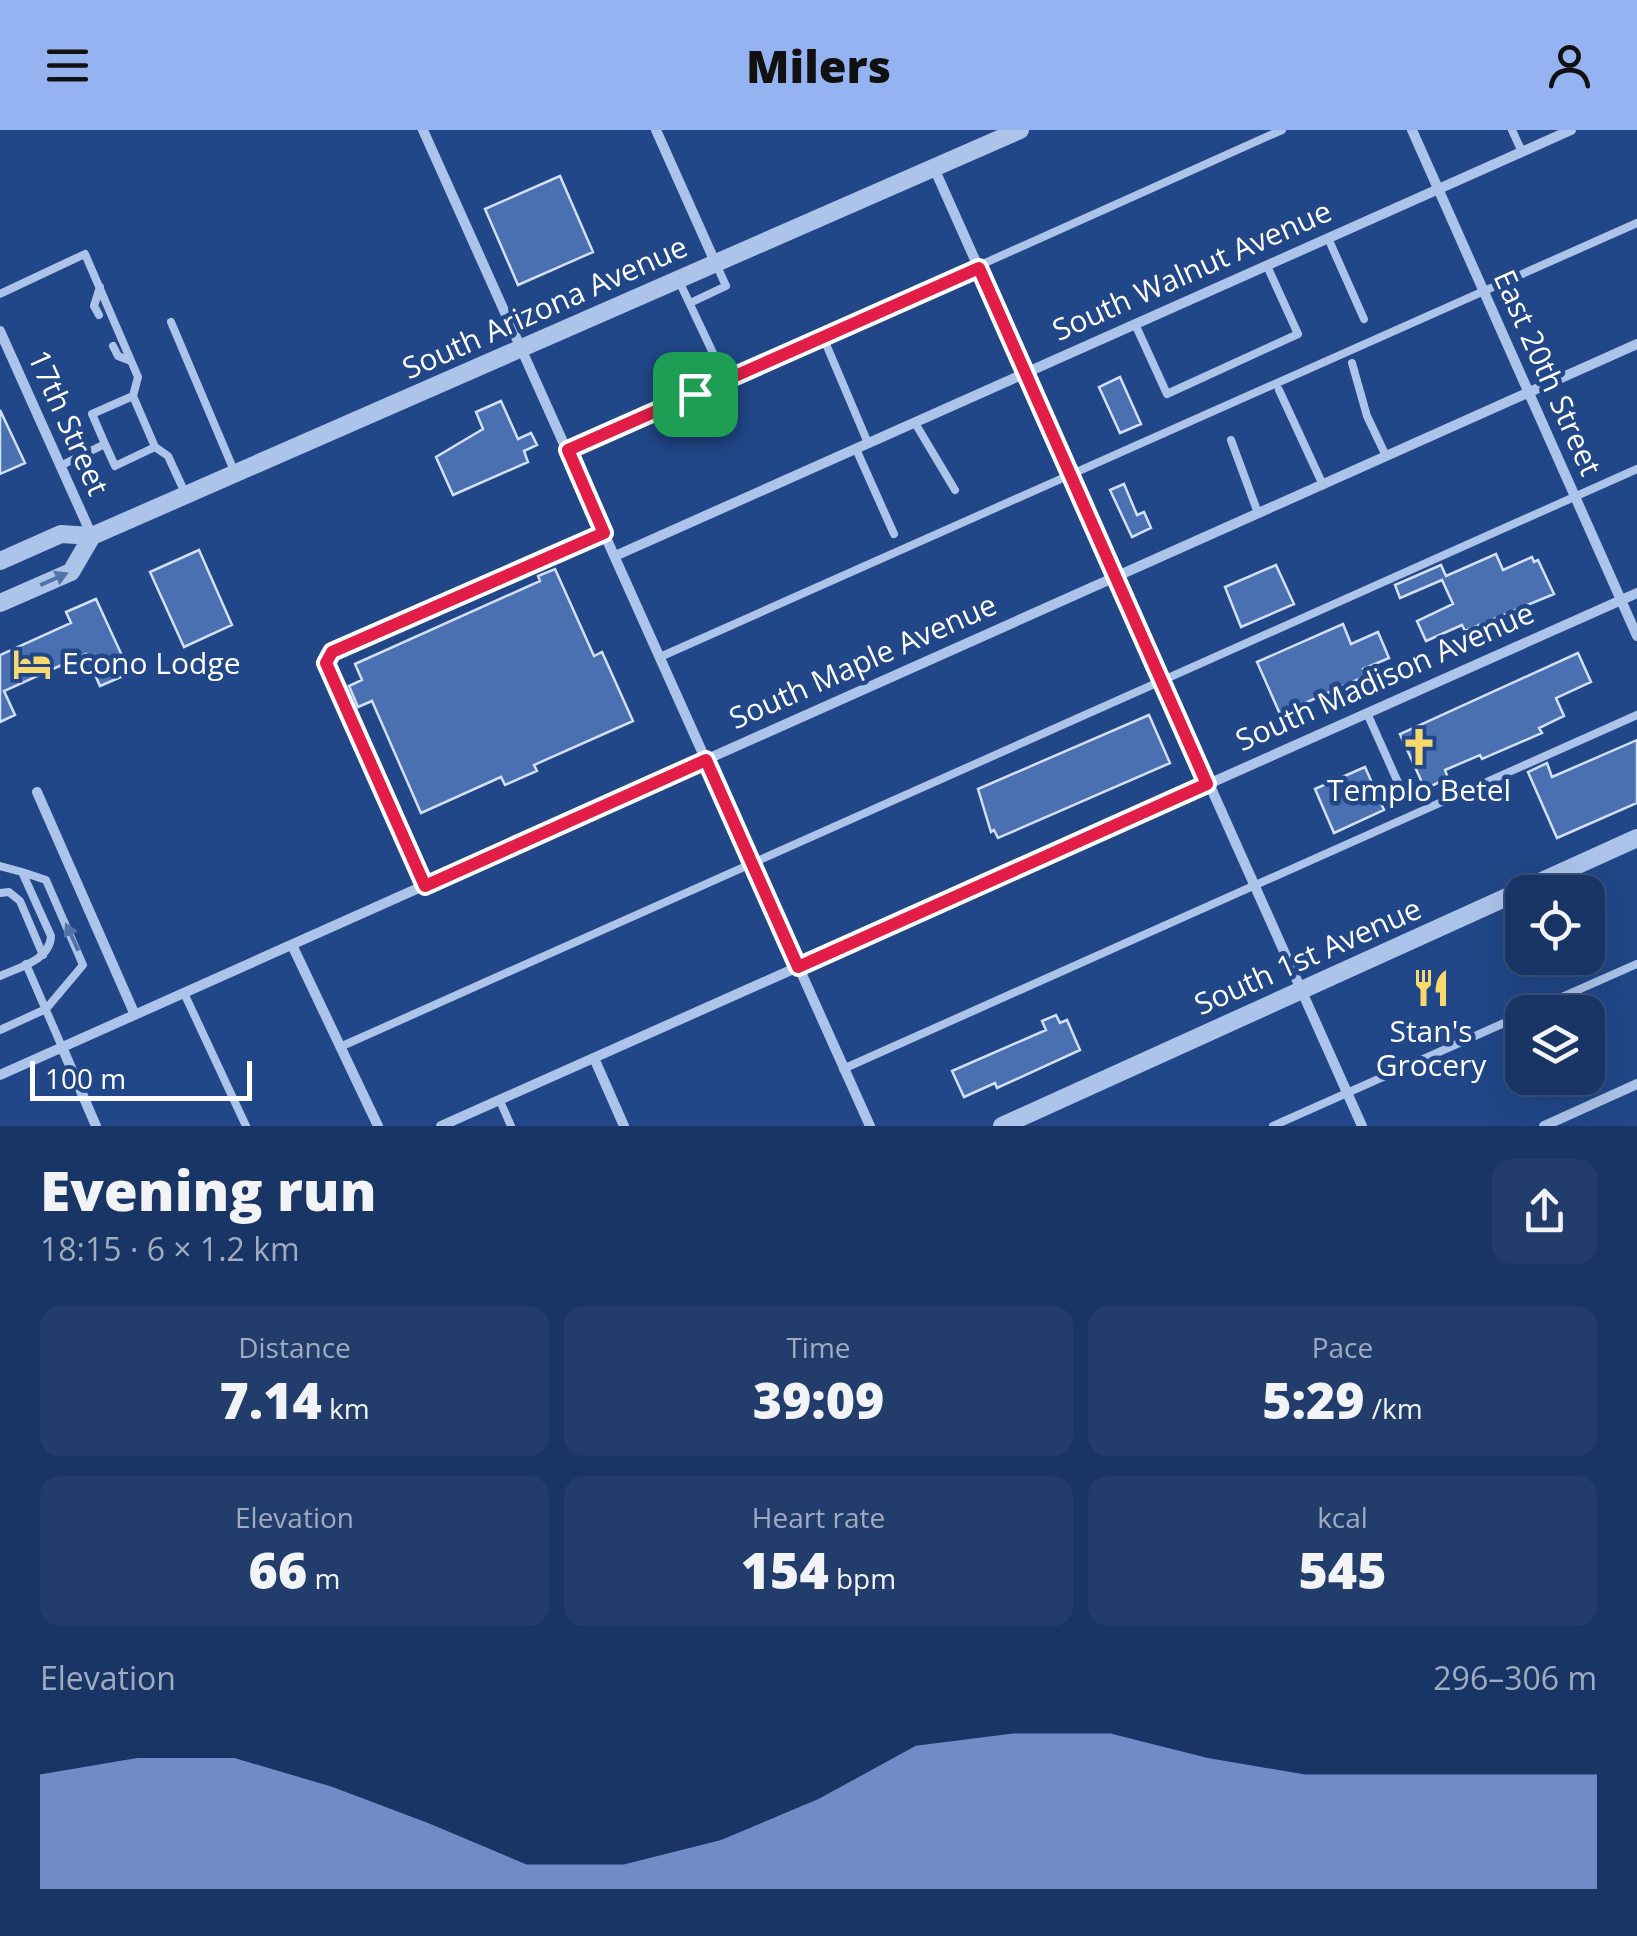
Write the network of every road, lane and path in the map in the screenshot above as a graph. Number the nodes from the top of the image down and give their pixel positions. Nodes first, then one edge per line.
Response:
1 (423, 130) edge
2 (656, 130) edge
3 (1020, 130) edge
4 (1282, 130) edge
5 (1412, 130) edge
6 (1512, 130) edge
7 (1572, 130) edge
8 (1522, 152) junction
9 (934, 168) junction
10 (1438, 189) junction
11 (1637, 223) edge
12 (1328, 238) junction
13 (715, 262) junction
14 (1267, 266) junction
15 (979, 268) junction
16 (678, 278) junction
17 (100, 288) junction
18 (1483, 291) junction
19 (0, 294) edge
20 (690, 303) junction
21 (99, 314) dead end
22 (1364, 319) dead end
23 (171, 322) dead end
24 (1135, 324) junction
25 (0, 331) edge
26 (823, 337) junction
27 (1637, 344) edge
28 (113, 346) dead end
29 (523, 349) junction
30 (131, 360) junction
31 (1352, 363) dead end
32 (720, 370) dead end
33 (1024, 372) junction
34 (1279, 390) dead end
35 (1529, 393) junction
36 (133, 396) junction
37 (915, 423) junction
38 (1230, 440) dead end
39 (104, 444) junction
40 (868, 444) junction
41 (155, 447) junction
42 (856, 449) junction
43 (568, 450) junction
44 (1386, 456) junction
45 (60, 466) junction
46 (1637, 469) edge
47 (236, 473) junction
48 (1069, 475) junction
49 (1323, 484) junction
50 (956, 490) dead end
51 (186, 495) junction
52 (1575, 497) junction
53 (1258, 514) junction
54 (604, 533) junction
55 (894, 534) dead end
56 (92, 536) junction
57 (615, 556) junction
58 (0, 560) edge
59 (1115, 578) junction
60 (1637, 592) edge
61 (1621, 600) junction
62 (0, 603) edge
63 (1637, 636) edge
64 (660, 657) junction
65 (1160, 682) junction
66 (1366, 713) junction
67 (1637, 715) edge
68 (706, 760) junction
69 (1207, 784) junction
70 (1400, 787) dead end
71 (37, 792) dead end
72 (1637, 838) edge
73 (752, 864) junction
74 (0, 866) edge
75 (22, 872) junction
76 (425, 886) junction
77 (1254, 886) junction
78 (0, 894) edge
79 (292, 944) junction
80 (43, 956) junction
81 (26, 964) junction
82 (1637, 964) edge
83 (798, 967) junction
84 (0, 976) edge
85 (1301, 992) junction
86 (184, 993) junction
87 (1568, 995) edge
88 (46, 1009) junction
89 (135, 1015) junction
90 (1505, 1023) edge
91 (0, 1030) edge
92 (62, 1047) junction
93 (340, 1047) junction
94 (594, 1058) junction
95 (844, 1068) junction
96 (0, 1075) edge
97 (1637, 1084) edge
98 (1347, 1093) junction
99 (500, 1101) junction
100 (96, 1126) edge
101 (246, 1126) edge
102 (378, 1126) edge
103 (442, 1126) edge
104 (510, 1126) edge
105 (624, 1126) edge
106 (870, 1126) edge
107 (1002, 1126) edge
108 (1272, 1126) edge
109 (1362, 1126) edge
110 (1544, 1126) edge

1 - 29 street
2 - 13 street
3 - 9 street, South Arizona Avenue
4 - 15 lane
5 - 10 street, East 20th Street
6 - 8 lane
7 - 8 street, South Walnut Avenue
8 - 10 street, South Walnut Avenue
9 - 13 street, South Arizona Avenue
9 - 15 street
10 - 12 street, South Walnut Avenue
10 - 18 street, East 20th Street
11 - 18 lane
12 - 14 street, South Walnut Avenue
12 - 22 lane
13 - 16 street, South Arizona Avenue
13 - 20 lane
14 - 24 street, South Walnut Avenue
14 - 24 lane
15 - 26 lane
15 - 33 street
16 - 20 lane
16 - 29 street, South Arizona Avenue
17 - 19 lane
17 - 21 lane
17 - 30 lane
18 - 35 street, East 20th Street
18 - 48 lane
20 - 32 lane
23 - 47 lane
24 - 33 street, South Walnut Avenue
25 - 45 street, 17th Street
26 - 40 lane
26 - 43 lane
27 - 35 street, South Maple Avenue
28 - 30 lane
29 - 43 street
29 - 47 street, South Arizona Avenue
30 - 36 lane
31 - 44 lane
33 - 37 street, South Walnut Avenue
33 - 48 street
34 - 49 lane
35 - 44 street, South Maple Avenue
35 - 52 street, East 20th Street
36 - 39 lane
36 - 41 lane
37 - 40 street, South Walnut Avenue
37 - 50 lane
38 - 53 lane
39 - 41 lane
39 - 45 lane
40 - 42 street, South Walnut Avenue
41 - 51 lane
42 - 55 lane
42 - 57 street, South Walnut Avenue
43 - 54 street
44 - 49 street, South Maple Avenue
45 - 56 street, 17th Street
46 - 52 lane
47 - 51 street, South Arizona Avenue
48 - 59 street
48 - 64 lane
49 - 53 street, South Maple Avenue
51 - 56 street, South Arizona Avenue
52 - 61 street, East 20th Street
52 - 65 lane
53 - 59 street, South Maple Avenue
54 - 57 street
54 - 76 lane
56 - 58 street, South Arizona Avenue
62 -> 56 street
57 - 64 street
59 - 65 street
59 - 68 street, South Maple Avenue
60 - 61 street, South Madison Avenue
61 - 63 street, East 20th Street
61 - 66 street, South Madison Avenue
64 - 68 street
65 - 69 street
65 - 73 lane
66 - 69 street, South Madison Avenue
66 - 70 lane
67 - 77 lane
68 - 73 street
68 - 76 street, South Maple Avenue
69 - 77 street
69 - 83 street, South Madison Avenue
71 - 89 street
72 - 85 street, South 1st Avenue
73 - 83 street
73 - 93 lane
74 - 75 lane
75 - 80 lane
88 -> 75 lane
76 - 79 street, South Maple Avenue
77 - 85 street
77 - 95 lane
78 - 80 lane
79 - 86 street, South Maple Avenue
79 - 93 street
80 - 81 lane
81 - 84 lane
81 - 88 lane
82 - 87 lane
83 - 94 street, South Madison Avenue
83 - 95 street
85 - 98 street
85 - 107 street, South 1st Avenue
86 - 89 street, South Maple Avenue
86 - 101 lane
88 - 91 lane
88 - 92 lane
89 - 92 street, South Maple Avenue
90 - 98 lane
92 - 96 street, South Maple Avenue
92 - 100 street
93 - 102 street
94 - 99 street, South Madison Avenue
94 - 105 street
95 - 106 street
97 - 110 street
98 - 108 lane
98 - 109 street
99 - 103 street, South Madison Avenue
99 - 104 lane

